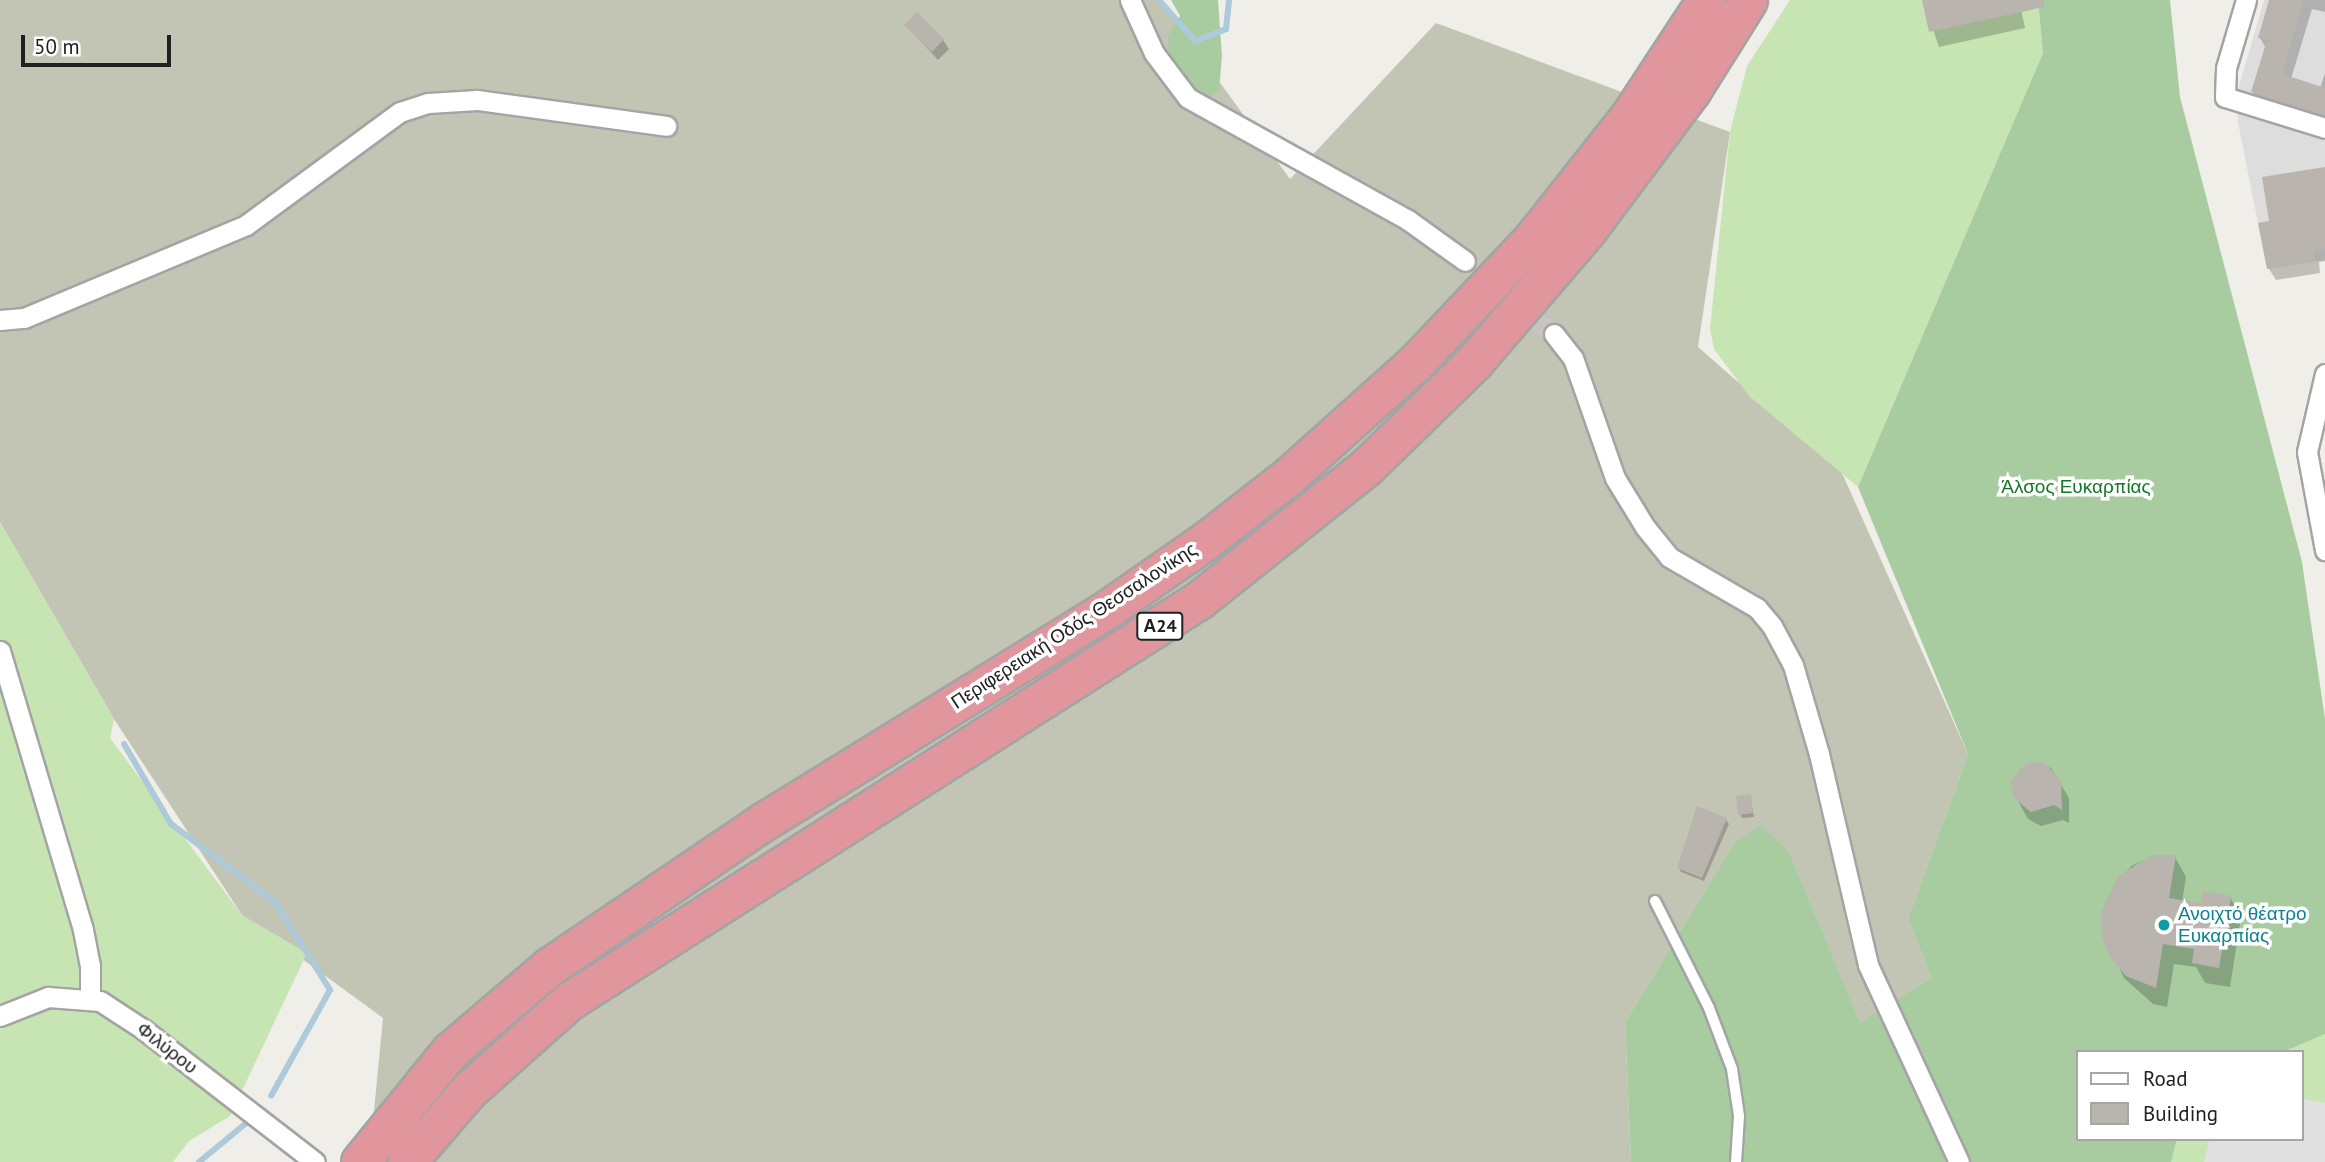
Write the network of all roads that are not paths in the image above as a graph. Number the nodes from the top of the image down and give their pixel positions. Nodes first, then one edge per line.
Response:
1 (1130, 0) edge
2 (1706, 0) edge
3 (1748, 0) edge
4 (2246, 0) edge
5 (666, 126) dead end
6 (2325, 128) edge
7 (1465, 261) tunnel mouth
8 (0, 320) edge
9 (1554, 334) tunnel mouth
10 (2325, 374) edge
11 (2318, 422) edge
12 (2325, 550) edge
13 (0, 651) edge
14 (1655, 901) dead end
15 (90, 998) junction
16 (0, 1016) edge
17 (314, 1162) edge
18 (360, 1162) edge
19 (407, 1162) edge
20 (1736, 1162) edge
21 (1959, 1162) edge

1 - 7 street
2 - 18 highway, Περιφερειακή Οδός Θεσσαλονίκης / Α24
3 - 19 highway, Α24
4 - 6 street
5 - 8 street
9 - 21 street
10 - 11 street
11 - 12 street
13 - 15 street
14 - 20 lane
15 - 16 street, Φιλύρου
15 - 17 street, Φιλύρου

